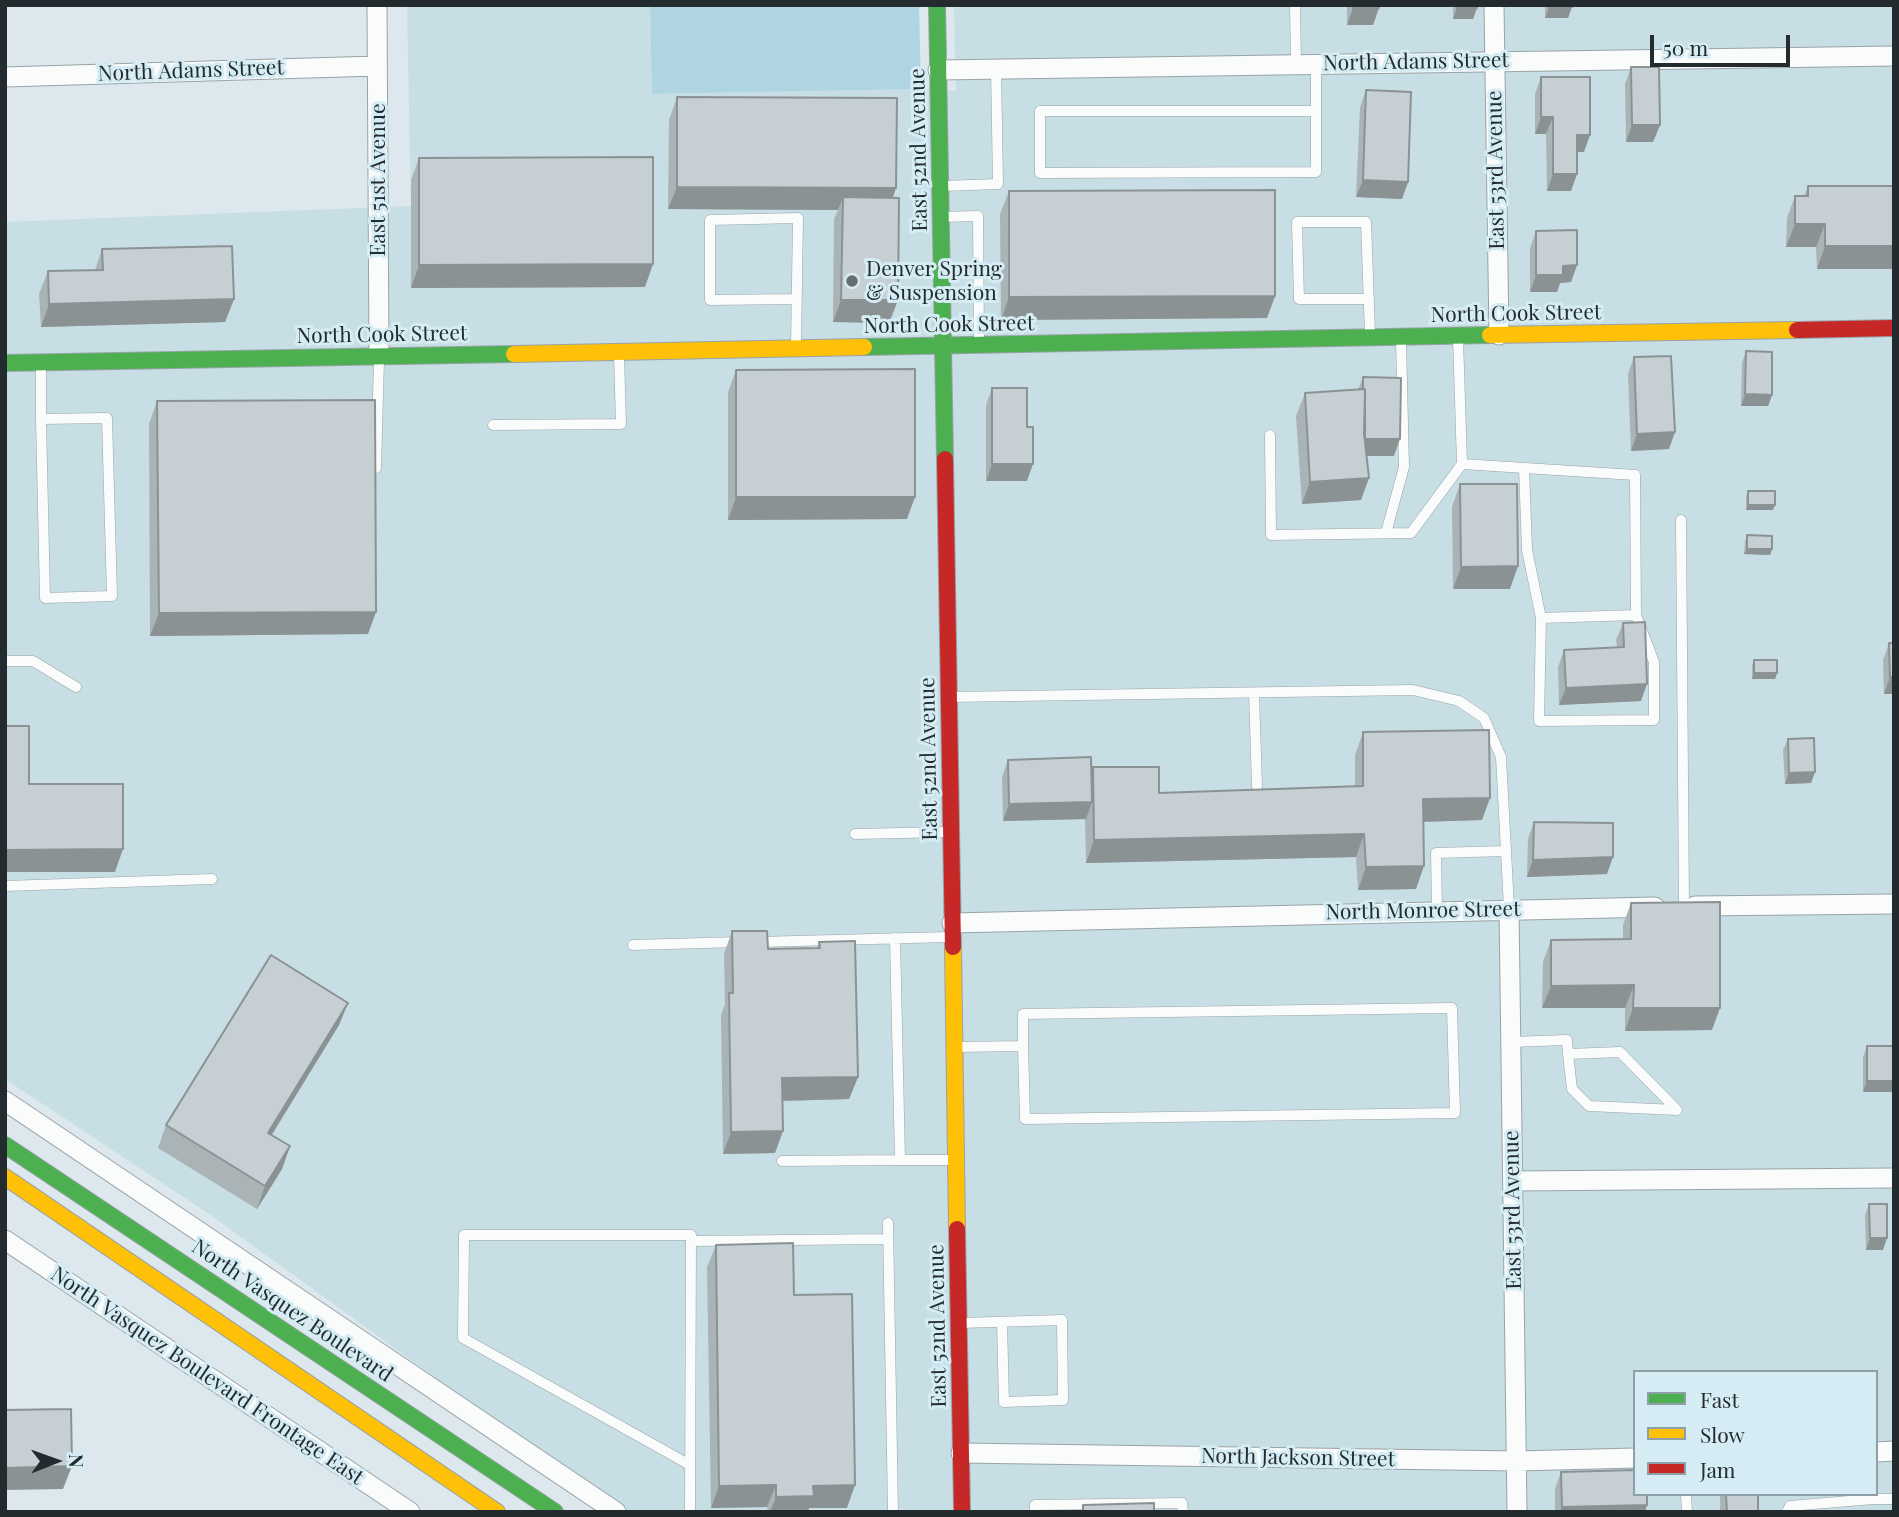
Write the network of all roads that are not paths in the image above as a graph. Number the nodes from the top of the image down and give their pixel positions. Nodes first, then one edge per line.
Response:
1 (377, 5) edge
2 (937, 5) edge
3 (1294, 5) edge
4 (1494, 5) edge
5 (1894, 56) edge
6 (1495, 60) junction
7 (1296, 64) junction
8 (1316, 64) junction
9 (377, 66) junction
10 (996, 69) junction
11 (939, 70) junction
12 (5, 76) edge
13 (1316, 110) junction
14 (940, 186) junction
15 (941, 217) junction
16 (796, 299) junction
17 (1369, 299) junction
18 (1894, 328) edge
19 (1499, 335) junction
20 (1458, 336) junction
21 (1401, 337) junction
22 (1371, 338) junction
23 (979, 345) junction
24 (943, 346) junction
25 (796, 350) junction
26 (619, 351) junction
27 (379, 356) junction
28 (41, 362) junction
29 (5, 363) edge
30 (41, 419) junction
31 (494, 425) dead end
32 (1270, 435) dead end
33 (1462, 464) junction
34 (376, 468) edge
35 (1524, 468) junction
36 (1681, 520) dead end
37 (1386, 533) junction
38 (1636, 615) junction
39 (1541, 618) junction
40 (5, 661) edge
41 (76, 687) dead end
42 (1254, 693) junction
43 (949, 697) junction
44 (1257, 786) dead end
45 (951, 832) junction
46 (855, 834) dead end
47 (1506, 851) junction
48 (212, 879) dead end
49 (5, 886) edge
50 (1894, 904) edge
51 (1684, 906) junction
52 (1508, 908) junction
53 (1437, 910) junction
54 (953, 930) junction
55 (895, 938) junction
56 (633, 945) dead end
57 (1511, 1042) junction
58 (1023, 1046) junction
59 (954, 1048) junction
60 (1568, 1054) junction
61 (5, 1101) edge
62 (5, 1145) edge
63 (900, 1160) junction
64 (956, 1160) junction
65 (782, 1161) dead end
66 (5, 1177) edge
67 (1894, 1178) edge
68 (1513, 1181) junction
69 (888, 1223) dead end
70 (888, 1238) junction
71 (5, 1240) edge
72 (691, 1241) junction
73 (1002, 1322) junction
74 (959, 1323) junction
75 (961, 1453) junction
76 (1633, 1458) edge
77 (1517, 1461) junction
78 (690, 1465) junction
79 (1873, 1497) edge
80 (1894, 1499) edge
81 (1184, 1509) edge
82 (410, 1512) edge
83 (497, 1512) edge
84 (555, 1512) edge
85 (616, 1512) edge
86 (690, 1512) edge
87 (893, 1512) edge
88 (962, 1512) edge
89 (1035, 1512) edge
90 (1517, 1512) edge
91 (1787, 1512) edge

1 - 9 street, East 51st Avenue
2 - 11 main road, East 52nd Avenue
3 - 7 lane
4 - 6 street, East 53rd Avenue
5 - 6 street, North Adams Street
6 - 8 street, North Adams Street
6 - 19 street, East 53rd Avenue
7 - 8 street, North Adams Street
7 - 10 street, North Adams Street
8 - 13 lane
9 - 12 street, North Adams Street
9 - 27 street, East 51st Avenue
10 - 11 street, North Adams Street
10 - 14 lane
11 - 14 main road, East 52nd Avenue
13 - 13 lane
14 - 15 main road, East 52nd Avenue
15 - 23 lane
15 - 24 main road, East 52nd Avenue
16 - 16 lane
16 - 25 lane
17 - 17 lane
17 - 22 lane
18 - 19 main road, North Cook Street
19 - 20 main road, North Cook Street
20 - 21 main road, North Cook Street
20 - 33 lane
21 - 22 main road, North Cook Street
21 - 37 lane
22 - 23 main road, North Cook Street
23 - 24 main road, North Cook Street
24 - 25 main road, North Cook Street
24 - 43 main road, East 52nd Avenue
25 - 26 main road, North Cook Street
26 - 27 main road, North Cook Street
26 - 31 lane
27 - 28 main road, North Cook Street
27 - 34 lane
28 - 29 main road, North Cook Street
28 - 30 lane
30 - 30 lane
32 - 37 lane
33 - 35 lane
33 - 37 lane
35 - 38 lane
35 - 39 lane
36 - 51 lane
38 - 39 lane
38 - 39 lane
40 - 41 lane
42 - 43 lane
42 - 44 lane
42 - 47 lane
43 - 45 main road, East 52nd Avenue
45 - 46 lane
45 - 54 main road, East 52nd Avenue
47 - 52 lane
47 - 53 lane
48 - 49 lane
50 - 51 street, North Monroe Street
51 - 52 street, North Monroe Street
52 - 53 street, North Monroe Street
52 - 57 street, East 53rd Avenue
53 - 54 street, North Monroe Street
54 - 55 lane
54 - 59 main road, East 52nd Avenue
55 - 56 lane
55 - 63 lane
57 - 60 lane
57 - 68 street, East 53rd Avenue
58 - 58 lane
58 - 59 lane
59 - 64 main road, East 52nd Avenue
60 - 60 lane
61 - 85 street
62 - 84 main road, North Vasquez Boulevard
63 - 64 lane
63 - 65 lane
64 - 74 main road, East 52nd Avenue
66 - 83 main road
67 - 68 street
68 - 77 street, East 53rd Avenue
69 - 70 lane
70 - 72 lane
70 - 87 lane
71 - 82 street, North Vasquez Boulevard Frontage East
72 - 78 lane
72 - 78 lane
73 - 73 lane
73 - 74 lane
74 - 75 main road, East 52nd Avenue
75 - 77 street, North Jackson Street
75 - 88 main road, East 52nd Avenue
76 - 77 street, North Jackson Street
77 - 90 street, East 53rd Avenue
78 - 86 lane
79 - 80 lane
79 - 91 lane
81 - 89 lane

